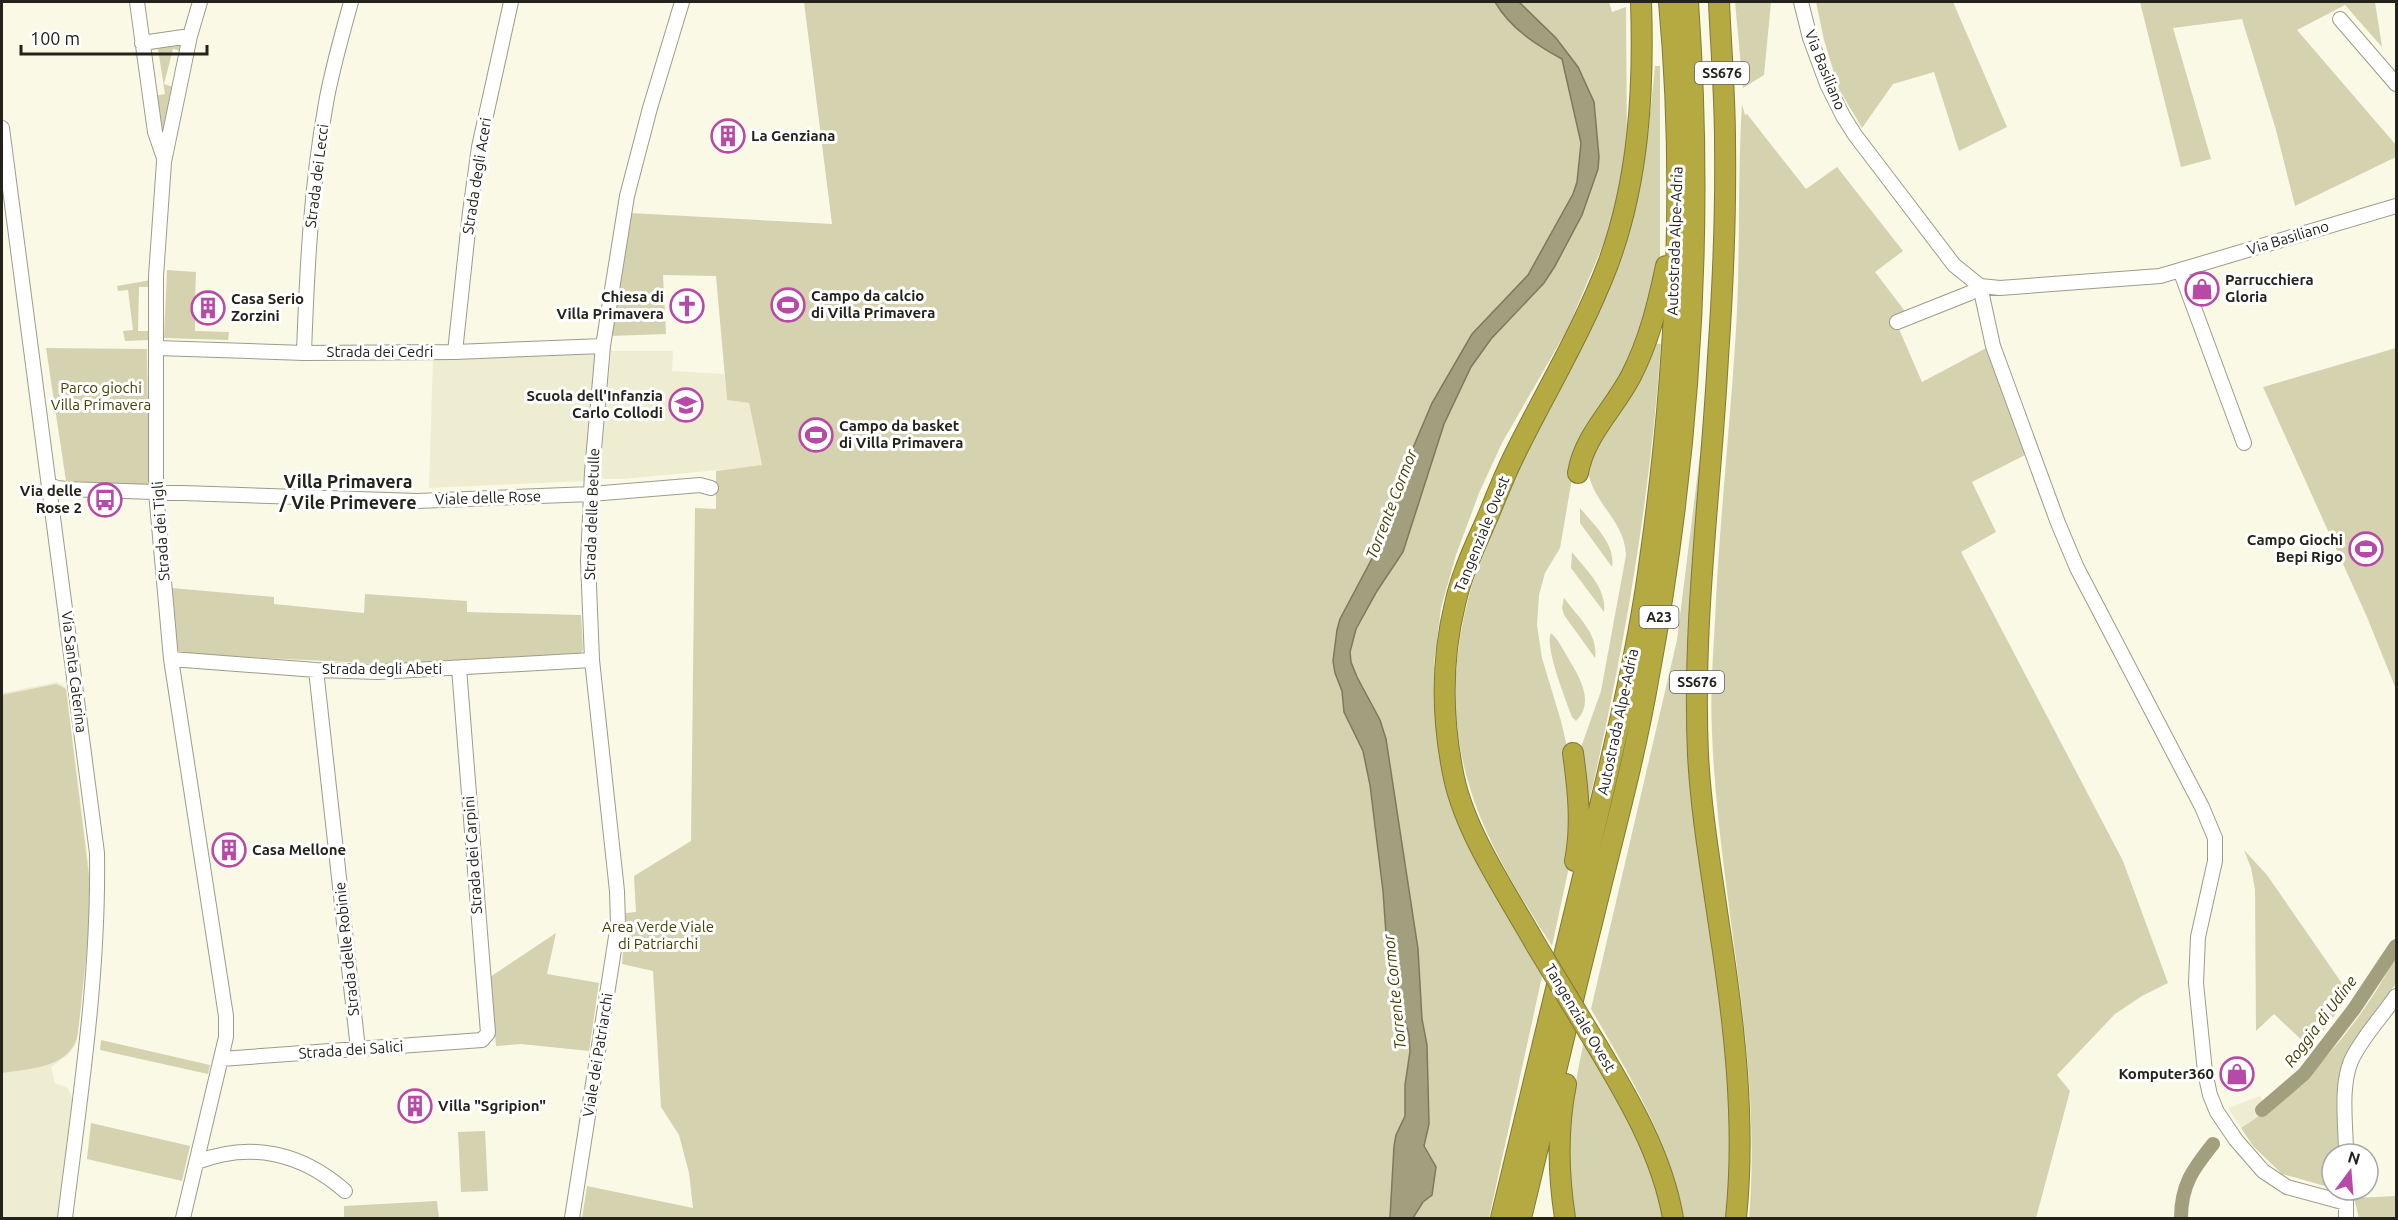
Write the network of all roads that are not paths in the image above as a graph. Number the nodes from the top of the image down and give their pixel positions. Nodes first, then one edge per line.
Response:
1 (136, 2) edge
2 (200, 2) edge
3 (351, 2) edge
4 (511, 2) edge
5 (682, 2) edge
6 (1641, 2) edge
7 (1669, 2) edge
8 (1688, 2) edge
9 (1719, 2) edge
10 (1801, 2) edge
11 (2340, 19) dead end
12 (190, 36) junction
13 (142, 43) junction
14 (2397, 84) edge
15 (2, 128) edge
16 (165, 159) junction
17 (2397, 206) edge
18 (1677, 223) junction
19 (2180, 270) junction
20 (1980, 286) junction
21 (1897, 322) dead end
22 (603, 346) junction
23 (157, 348) junction
24 (455, 352) junction
25 (304, 353) junction
26 (2244, 443) dead end
27 (1578, 473) dead end
28 (50, 485) junction
29 (711, 488) dead end
30 (156, 492) junction
31 (591, 494) junction
32 (171, 659) junction
33 (592, 660) junction
34 (459, 668) junction
35 (316, 670) junction
36 (1573, 753) dead end
37 (617, 891) joint
38 (1587, 940) junction
39 (1564, 957) junction
40 (2397, 996) edge
41 (482, 1040) joint
42 (358, 1049) junction
43 (221, 1059) junction
44 (2346, 1142) edge
45 (197, 1162) junction
46 (345, 1191) dead end
47 (2320, 1192) edge
48 (2346, 1202) edge
49 (65, 1218) edge
50 (183, 1218) edge
51 (572, 1218) edge
52 (1501, 1218) edge
53 (1521, 1218) edge
54 (1565, 1218) edge
55 (1673, 1218) edge
56 (1736, 1218) edge
57 (2346, 1218) edge

1 - 13 street
2 - 12 street, Strada dei Tigli
3 - 25 street, Strada dei Lecci
4 - 24 street, Strada degli Aceri
5 - 22 street, Strada delle Betulle
6 - 55 highway, Tangenziale Ovest, bridge
7 - 18 highway, Autostrada Alpe-Adria / A23
8 - 38 highway, Autostrada Alpe-Adria / A23
9 - 56 highway, SS676
10 - 20 street, Via Basiliano
11 - 14 street
12 - 13 street
12 - 16 street, Strada dei Tigli
13 - 16 street
15 - 28 street, Via Santa Caterina
16 - 23 street, Strada dei Tigli
17 - 19 street, Via Basiliano
18 - 27 highway
18 - 39 highway, Autostrada Alpe-Adria / A23
19 - 20 street, Via Basiliano
19 - 26 street
20 - 21 street
20 - 47 street
22 - 24 street, Strada dei Cedri
22 - 31 street, Strada delle Betulle
23 - 25 street, Strada dei Cedri
23 - 30 street, Strada dei Tigli
24 - 25 street, Strada dei Cedri
28 - 30 street, Viale delle Rose
28 - 49 street, Via Santa Caterina
29 - 31 street, Viale delle Rose
30 - 31 street, Viale delle Rose
30 - 32 street, Strada dei Tigli
31 - 33 street, Strada delle Betulle
32 - 35 street, Strada degli Abeti
32 - 43 street, Strada dei Tigli
33 - 34 street, Strada degli Abeti
33 - 37 street, Strada delle Betulle
34 - 35 street, Strada degli Abeti
34 - 41 street, Strada dei Carpini
35 - 42 street, Strada delle Robinie
36 - 39 highway
37 - 51 street, Viale dei Patriarchi
38 - 53 highway, Autostrada Alpe-Adria / A23
38 - 54 highway
39 - 52 highway, Autostrada Alpe-Adria / A23
40 - 44 street
41 - 42 street, Strada dei Salici
42 - 43 street, Strada dei Salici
43 - 45 street
45 - 46 street
45 - 50 street
48 - 57 street

